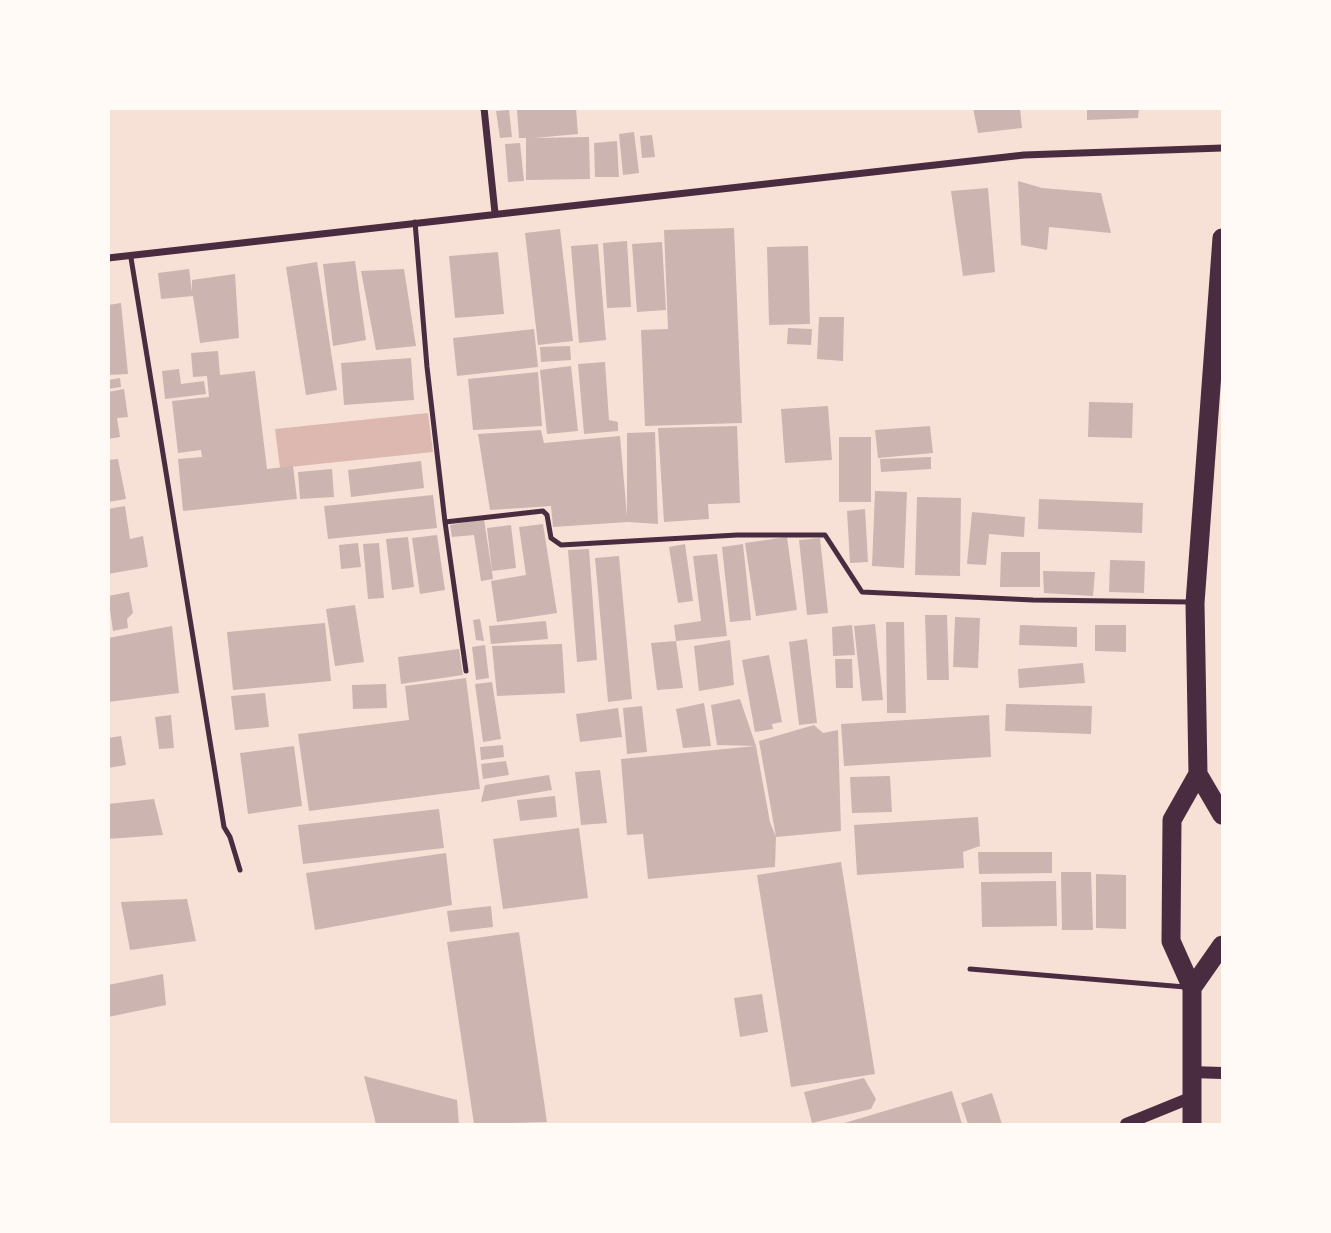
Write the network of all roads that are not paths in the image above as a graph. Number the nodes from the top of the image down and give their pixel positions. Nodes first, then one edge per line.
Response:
1 (484, 108) edge
2 (1223, 148) edge
3 (495, 213) junction
4 (415, 222) junction
5 (1223, 238) edge
6 (108, 258) edge
7 (131, 258) junction
8 (1220, 290) edge
9 (445, 522) junction
10 (1195, 603) junction
11 (466, 671) dead end
12 (1198, 774) junction
13 (1223, 816) edge
14 (240, 870) dead end
15 (1223, 945) edge
16 (970, 969) dead end
17 (1192, 988) junction
18 (1191, 1072) junction
19 (1223, 1073) edge
20 (1190, 1098) junction
21 (1126, 1125) edge
22 (1192, 1125) edge

1 - 3 street
2 - 3 street
3 - 4 street
4 - 7 street
4 - 9 lane
5 - 8 highway
6 - 7 street
7 - 14 lane
8 - 10 highway
9 - 10 lane
9 - 11 lane
10 - 12 highway
12 - 13 highway
12 - 17 highway
15 - 17 highway
16 - 17 lane
17 - 18 highway
18 - 19 street
18 - 20 highway
20 - 21 street
20 - 22 highway

